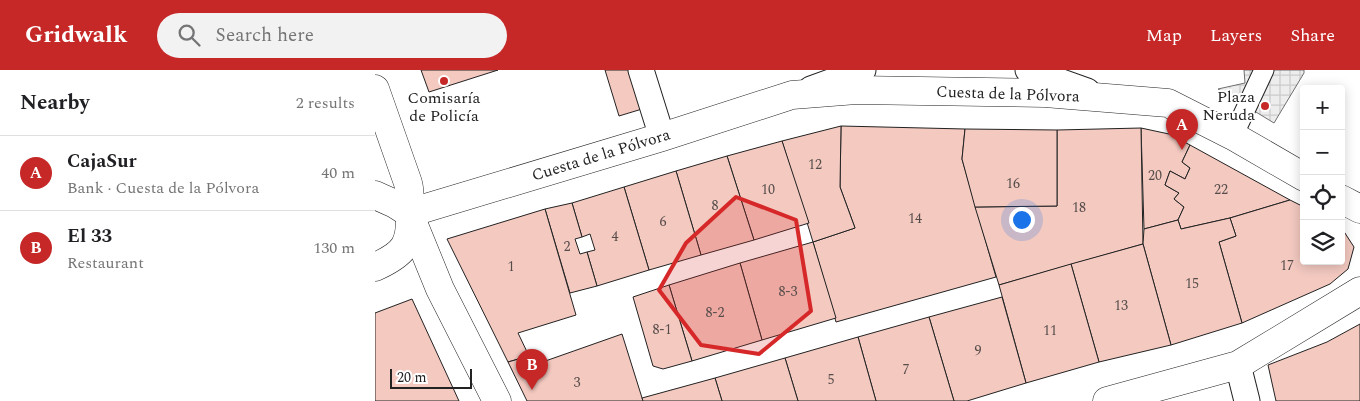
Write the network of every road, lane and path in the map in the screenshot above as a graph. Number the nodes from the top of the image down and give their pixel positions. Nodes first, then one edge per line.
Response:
1 (641, 70) edge
2 (863, 70) edge
3 (1028, 70) edge
4 (1265, 70) edge
5 (375, 89) edge
6 (792, 95) junction
7 (1105, 98) junction
8 (1233, 136) junction
9 (662, 137) junction
10 (1301, 175) edge
11 (375, 195) edge
12 (1345, 201) edge
13 (1360, 209) edge
14 (409, 213) junction
15 (375, 266) edge
16 (1360, 291) edge
17 (1238, 365) junction
18 (497, 401) edge
19 (1107, 401) edge
20 (1247, 401) edge

1 - 9 street
2 - 6 street, Cuesta de la Pólvora
3 - 7 street, Cuesta de la Pólvora
4 - 8 street
5 - 14 street
6 - 7 street, Cuesta de la Pólvora
6 - 9 street, Cuesta de la Pólvora
7 - 8 street, Cuesta de la Pólvora
8 - 10 street, Cuesta de la Pólvora
9 - 14 street, Cuesta de la Pólvora
11 - 14 street
12 - 13 street
14 - 15 street
14 - 18 street
16 - 17 street
17 - 19 street
17 - 20 street

